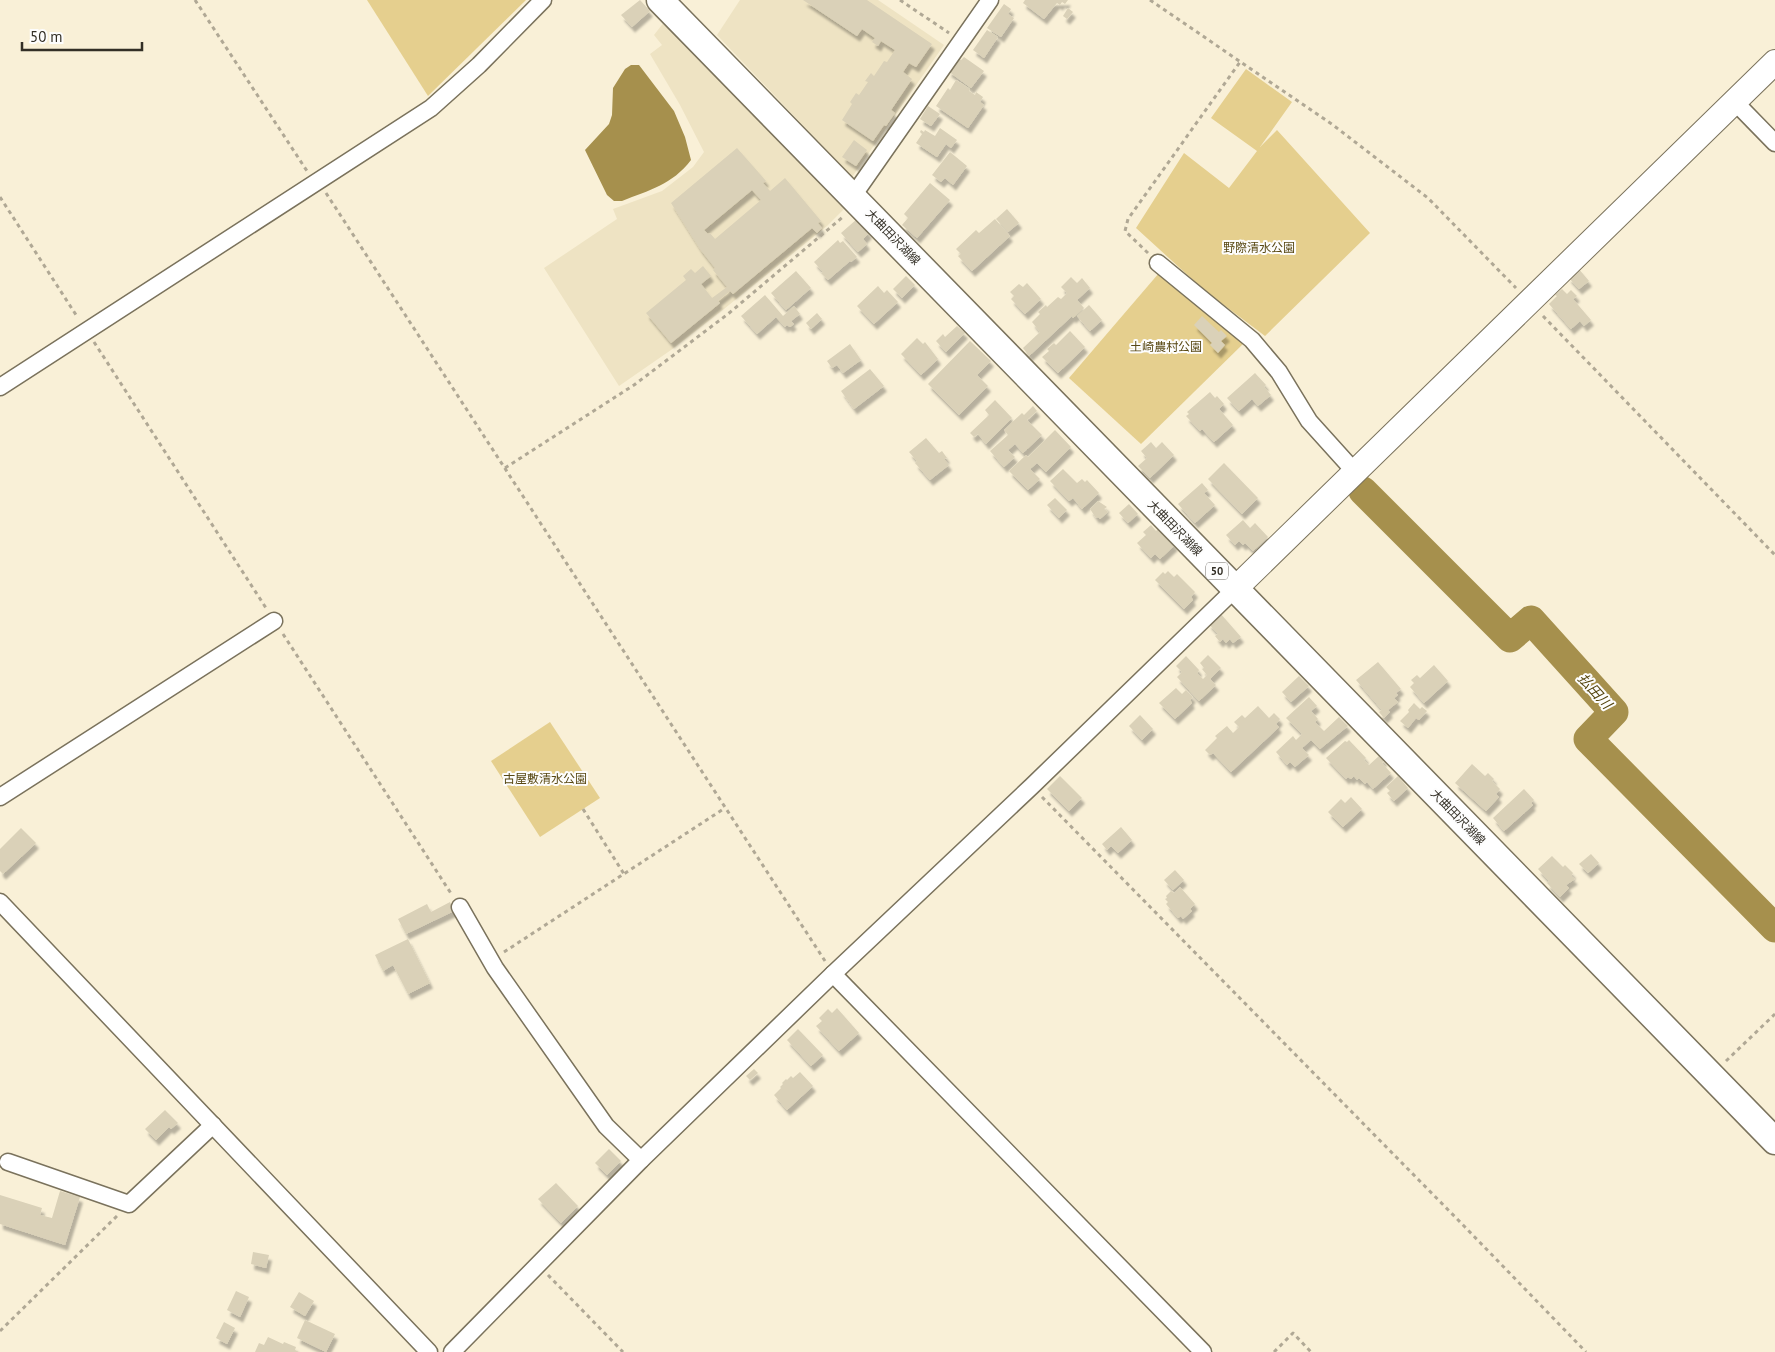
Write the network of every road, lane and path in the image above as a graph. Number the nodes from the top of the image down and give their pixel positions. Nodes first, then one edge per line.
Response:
1 (195, 0) edge
2 (543, 0) edge
3 (660, 0) edge
4 (900, 0) edge
5 (990, 0) edge
6 (1150, 0) edge
7 (961, 42) junction
8 (1240, 62) junction
9 (1775, 62) edge
10 (1734, 101) junction
11 (1775, 143) edge
12 (316, 182) junction
13 (0, 197) edge
14 (856, 200) junction
15 (1158, 263) joint
16 (1529, 301) junction
17 (86, 331) junction
18 (0, 387) edge
19 (504, 468) junction
20 (1355, 472) junction
21 (1775, 555) edge
22 (1235, 589) junction
23 (274, 621) junction
24 (1032, 786) junction
25 (0, 797) edge
26 (725, 808) junction
27 (583, 809) dead end
28 (624, 874) junction
29 (0, 902) edge
30 (460, 907) joint
31 (491, 961) junction
32 (833, 974) junction
33 (1775, 1014) edge
34 (1711, 1075) junction
35 (213, 1125) junction
36 (1775, 1141) edge
37 (641, 1160) junction
38 (8, 1162) dead end
39 (129, 1204) junction
40 (538, 1264) junction
41 (0, 1331) edge
42 (430, 1352) edge
43 (452, 1352) edge
44 (623, 1352) edge
45 (1203, 1352) edge
46 (1274, 1352) edge
47 (1311, 1352) edge
48 (1586, 1352) edge

1 - 12 path
2 - 12 street
3 - 14 main road, 大曲田沢湖線 / 50
4 - 7 path
5 - 7 street
6 - 8 path
7 - 14 street
8 - 15 path
8 - 16 path
9 - 10 street
10 - 11 street
10 - 16 street
12 - 17 street
12 - 19 path
13 - 17 path
14 - 19 path
14 - 22 main road, 大曲田沢湖線 / 50
15 - 20 street
16 - 20 street
16 - 21 path
17 - 18 street
17 - 23 path
19 - 26 path
20 - 22 street
22 - 24 street
22 - 34 main road, 大曲田沢湖線 / 50
23 - 25 street
23 - 30 path
24 - 32 street
24 - 48 path
26 - 28 path
26 - 32 path
27 - 28 path
28 - 31 path
29 - 35 street
30 - 31 street
31 - 37 street
32 - 37 street
32 - 45 street
33 - 34 path
34 - 36 main road, 大曲田沢湖線 / 50
35 - 39 street
35 - 42 street
37 - 40 street
38 - 39 street
39 - 41 path
40 - 43 street
40 - 44 path
46 - 47 path

